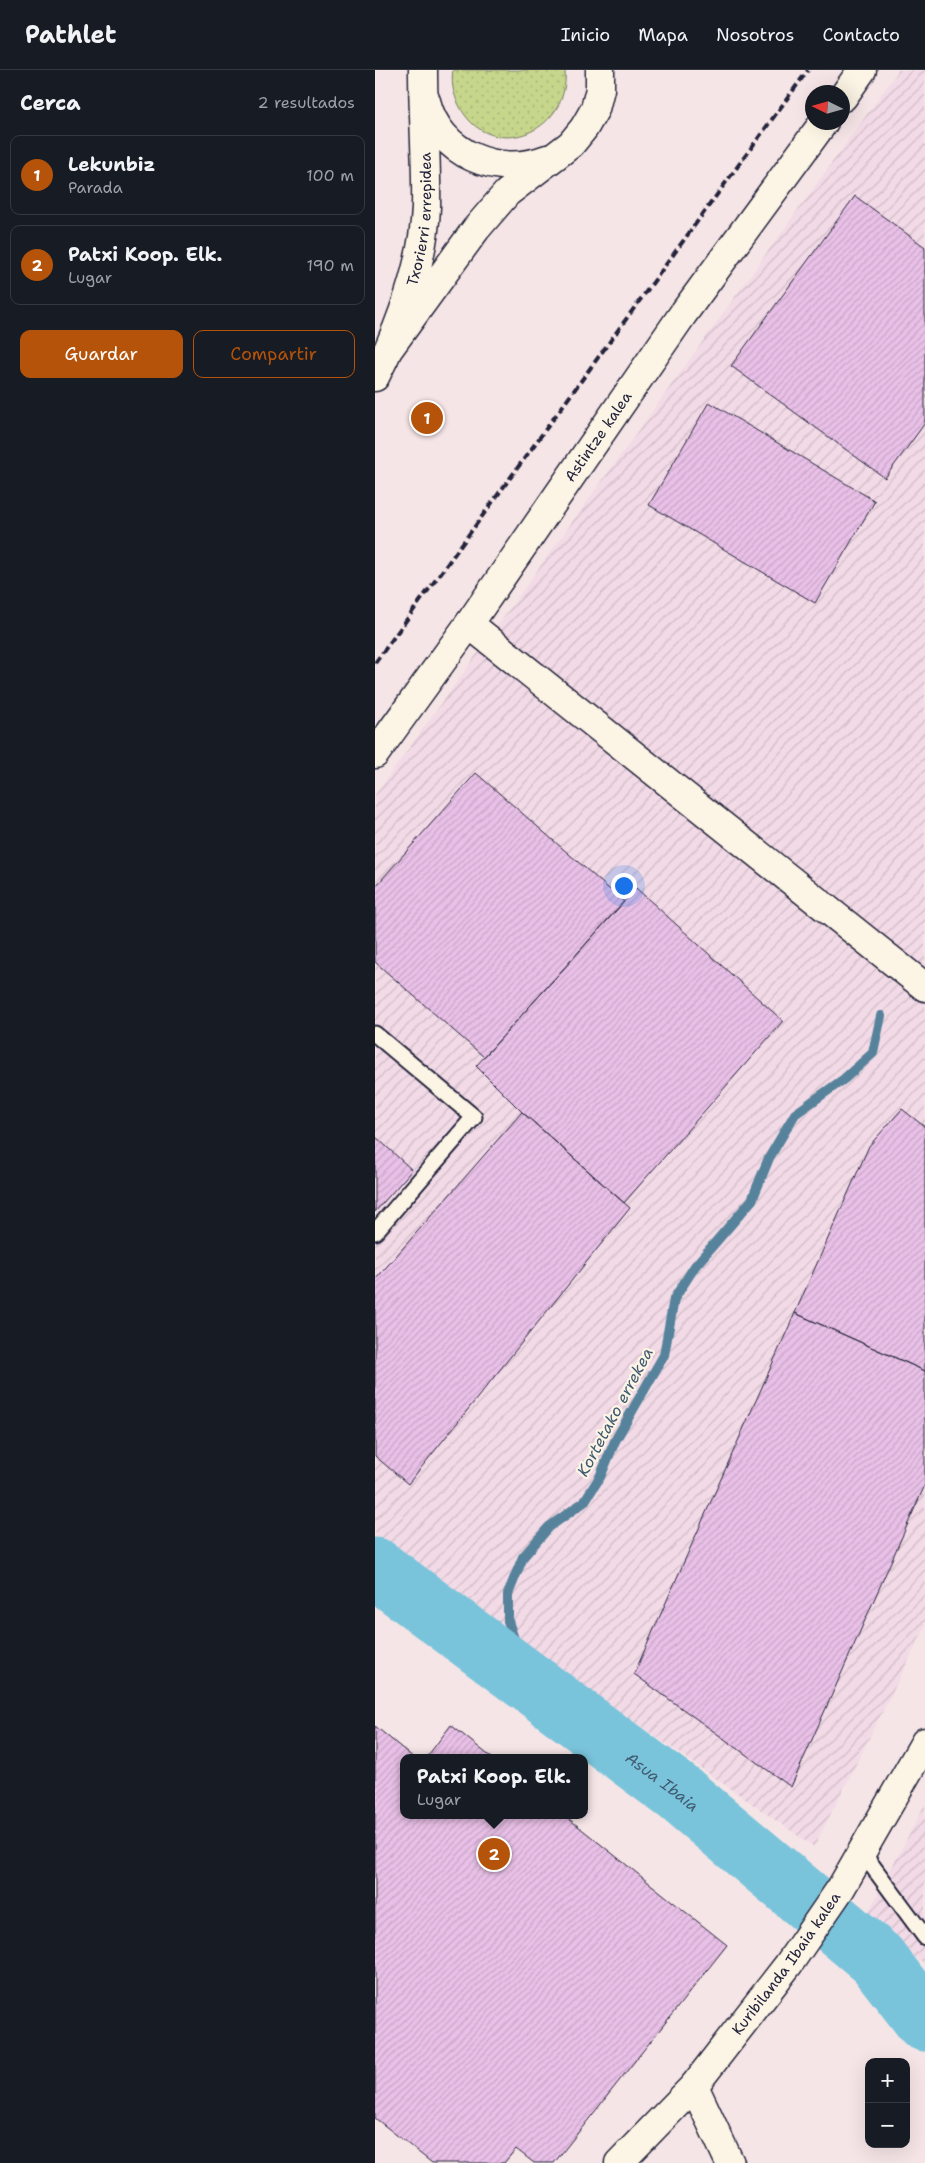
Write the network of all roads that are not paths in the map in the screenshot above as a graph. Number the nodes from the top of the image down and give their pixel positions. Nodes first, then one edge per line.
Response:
1 (600, 70) edge
2 (862, 70) edge
3 (423, 79) edge
4 (850, 87) edge
5 (818, 130) edge
6 (553, 156) junction
7 (390, 347) junction
8 (375, 377) edge
9 (469, 624) junction
10 (375, 754) edge
11 (925, 987) edge
12 (375, 1034) edge
13 (375, 1232) edge
14 (925, 1742) edge
15 (862, 1852) junction
16 (925, 1937) edge
17 (694, 2086) junction
18 (619, 2163) edge
19 (730, 2163) edge

1 - 6 street, Txorierri errepidea
2 - 4 street
3 - 6 street, Txorierri errepidea
3 - 7 street, Txorierri errepidea
5 - 9 street, Astintze kalea
6 - 7 street, Txorierri errepidea
7 - 8 street, Txorierri errepidea
9 - 10 street, Astintze kalea
9 - 11 street
12 - 13 lane
14 - 15 street, Kuribilanda Ibaia kalea
15 - 16 lane
15 - 17 street, Kuribilanda Ibaia kalea
17 - 18 street, Kuribilanda Ibaia kalea
17 - 19 street

